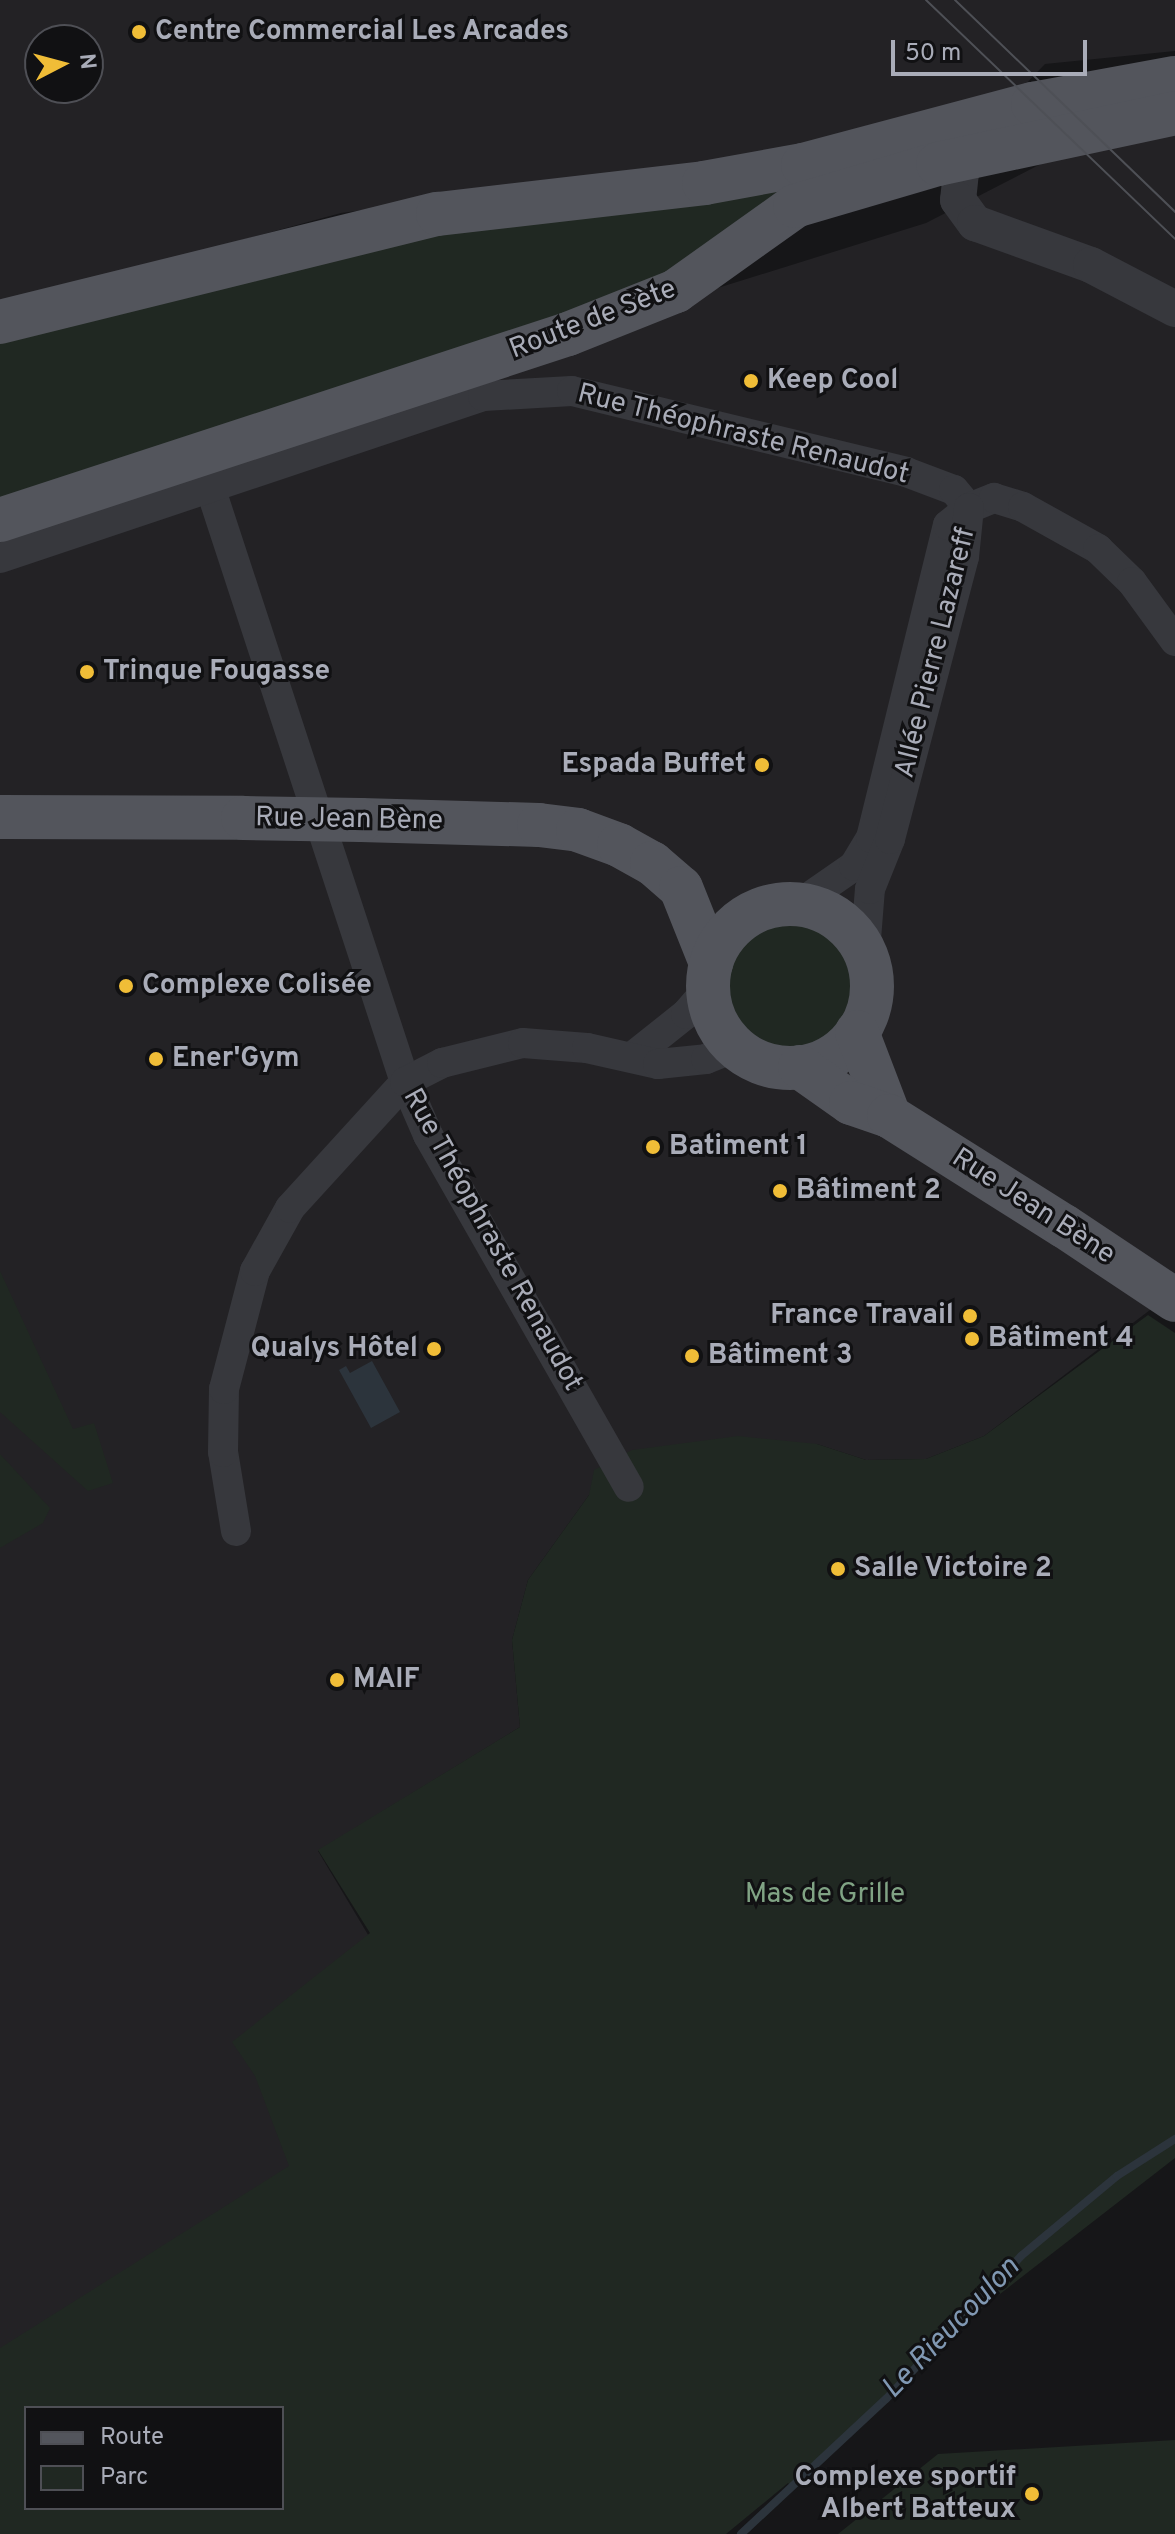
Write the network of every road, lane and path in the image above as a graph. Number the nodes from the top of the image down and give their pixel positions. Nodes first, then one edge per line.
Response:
1 (1175, 78) edge
2 (1175, 113) edge
3 (971, 156) junction
4 (1175, 309) edge
5 (0, 322) edge
6 (209, 484) junction
7 (969, 508) junction
8 (0, 520) edge
9 (0, 558) edge
10 (1175, 641) edge
11 (893, 787) junction
12 (0, 817) edge
13 (681, 888) junction
14 (799, 904) junction
15 (756, 911) junction
16 (865, 952) junction
17 (710, 976) junction
18 (857, 1032) junction
19 (736, 1047) junction
20 (632, 1057) junction
21 (800, 1067) junction
22 (405, 1082) junction
23 (889, 1116) junction
24 (1175, 1300) edge
25 (629, 1487) dead end
26 (236, 1531) dead end

1 - 5 main road
2 - 3 main road, Route de Sète
3 - 4 street
3 - 8 main road, Route de Sète
6 - 7 street, Rue Théophraste Renaudot
6 - 9 street, Rue Théophraste Renaudot
6 - 22 street, Rue Théophraste Renaudot
7 - 10 street
7 - 11 street, Allée Pierre Lazareff
11 - 14 street, Allée Pierre Lazareff
11 - 16 street, Allée Pierre Lazareff
12 - 13 main road, Rue Jean Bène, bridge
13 - 15 main road, Rue Jean Bène
13 - 17 main road, Rue Jean Bène
14 - 15 main road
14 - 16 main road
15 - 17 main road
16 - 18 main road
17 - 19 main road
17 - 20 street
18 - 21 main road
18 - 23 main road
19 - 20 street
19 - 21 main road
20 - 22 street
21 - 23 main road, Rue Jean Bène
22 - 25 street, Rue Théophraste Renaudot
22 - 26 street
23 - 24 main road, Rue Jean Bène

